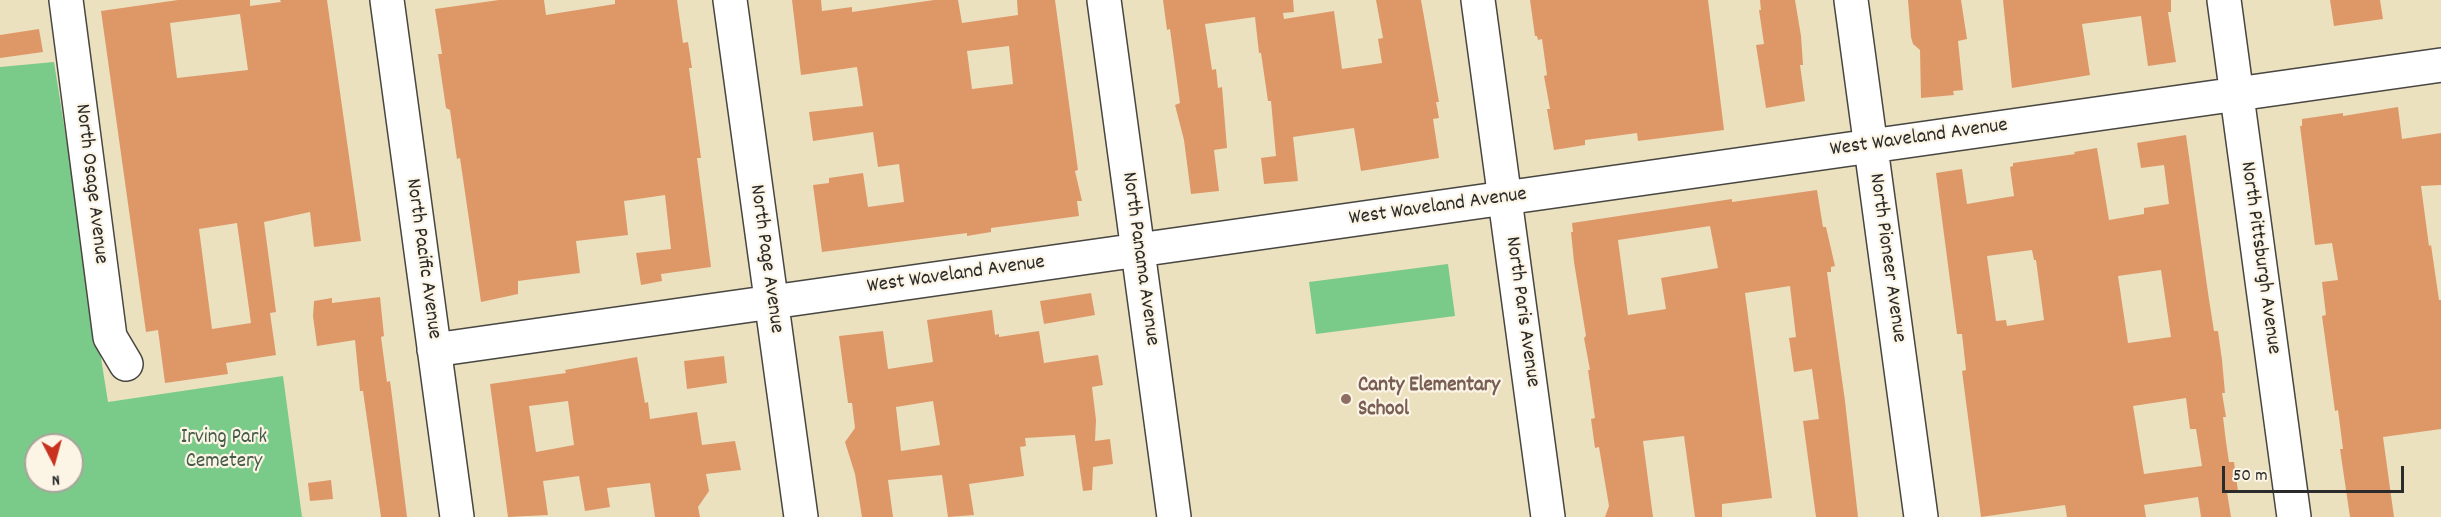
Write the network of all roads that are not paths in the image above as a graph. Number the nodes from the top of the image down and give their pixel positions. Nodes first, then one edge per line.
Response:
1 (66, 0) edge
2 (387, 0) edge
3 (730, 0) edge
4 (1104, 0) edge
5 (1478, 0) edge
6 (1851, 0) edge
7 (2223, 0) edge
8 (2441, 65) edge
9 (2236, 94) junction
10 (1871, 146) junction
11 (1505, 198) junction
12 (1138, 250) junction
13 (771, 302) junction
14 (434, 350) junction
15 (126, 364) dead end
16 (457, 517) edge
17 (801, 517) edge
18 (1174, 517) edge
19 (1548, 517) edge
20 (1921, 517) edge
21 (2294, 517) edge

1 - 15 street, North Osage Avenue
2 - 14 street, North Pacific Avenue
3 - 13 street, North Page Avenue
4 - 12 street, North Panama Avenue
5 - 11 street, North Paris Avenue
6 - 10 street, North Pioneer Avenue
7 - 9 street, North Pittsburgh Avenue
8 - 9 street, West Waveland Avenue
9 - 10 street, West Waveland Avenue
9 - 21 street, North Pittsburgh Avenue
10 - 11 street, West Waveland Avenue
10 - 20 street, North Pioneer Avenue
11 - 12 street, West Waveland Avenue
11 - 19 street, North Paris Avenue
12 - 13 street, West Waveland Avenue
12 - 18 street, North Panama Avenue
13 - 14 street, West Waveland Avenue
13 - 17 street, North Page Avenue
14 - 16 street, North Pacific Avenue

